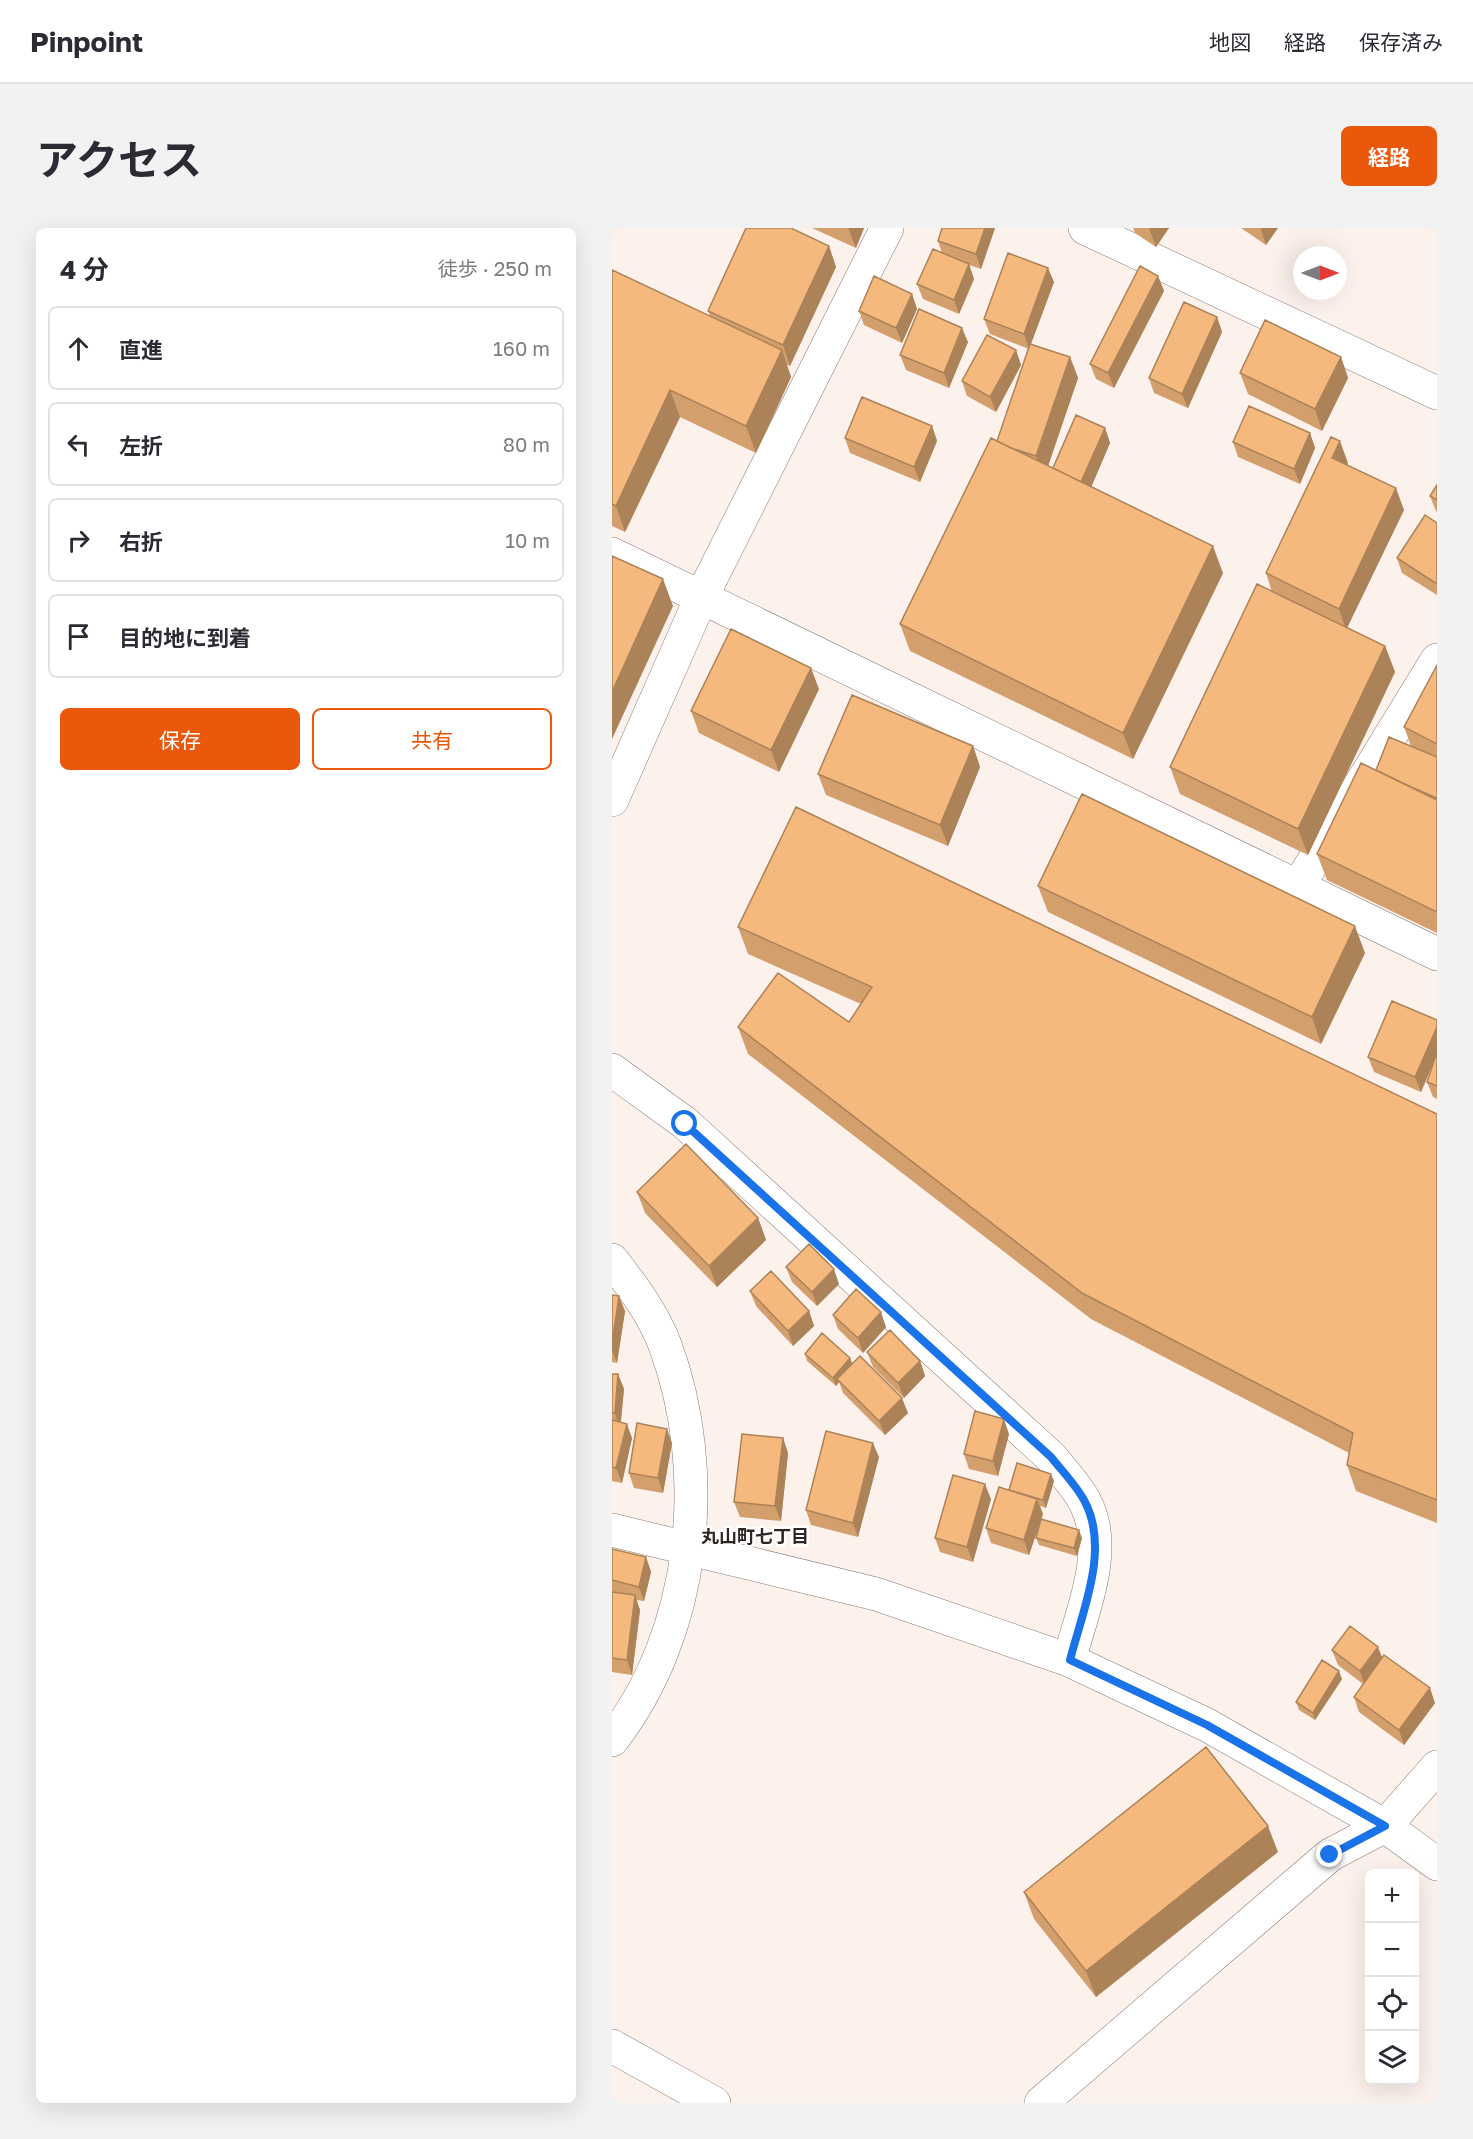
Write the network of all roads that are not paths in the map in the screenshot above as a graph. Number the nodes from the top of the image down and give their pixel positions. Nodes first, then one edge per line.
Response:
1 (887, 228) edge
2 (1085, 228) edge
3 (1437, 393) edge
4 (612, 555) edge
5 (701, 598) junction
6 (1437, 660) edge
7 (612, 800) edge
8 (1297, 888) junction
9 (1437, 954) edge
10 (612, 1070) edge
11 (612, 1260) edge
12 (612, 1530) edge
13 (690, 1548) junction
14 (1070, 1660) junction
15 (612, 1740) edge
16 (1437, 1767) edge
17 (1385, 1826) junction
18 (1437, 1864) edge
19 (612, 2046) edge
20 (714, 2103) edge
21 (1041, 2103) edge

1 - 5 street
2 - 3 street
4 - 5 street
5 - 7 street
5 - 8 street
6 - 8 street
8 - 9 street
10 - 14 street
11 - 13 street
12 - 13 street
13 - 14 street
13 - 15 street
14 - 17 street
16 - 17 street
17 - 18 street
17 - 21 street
19 - 20 street

